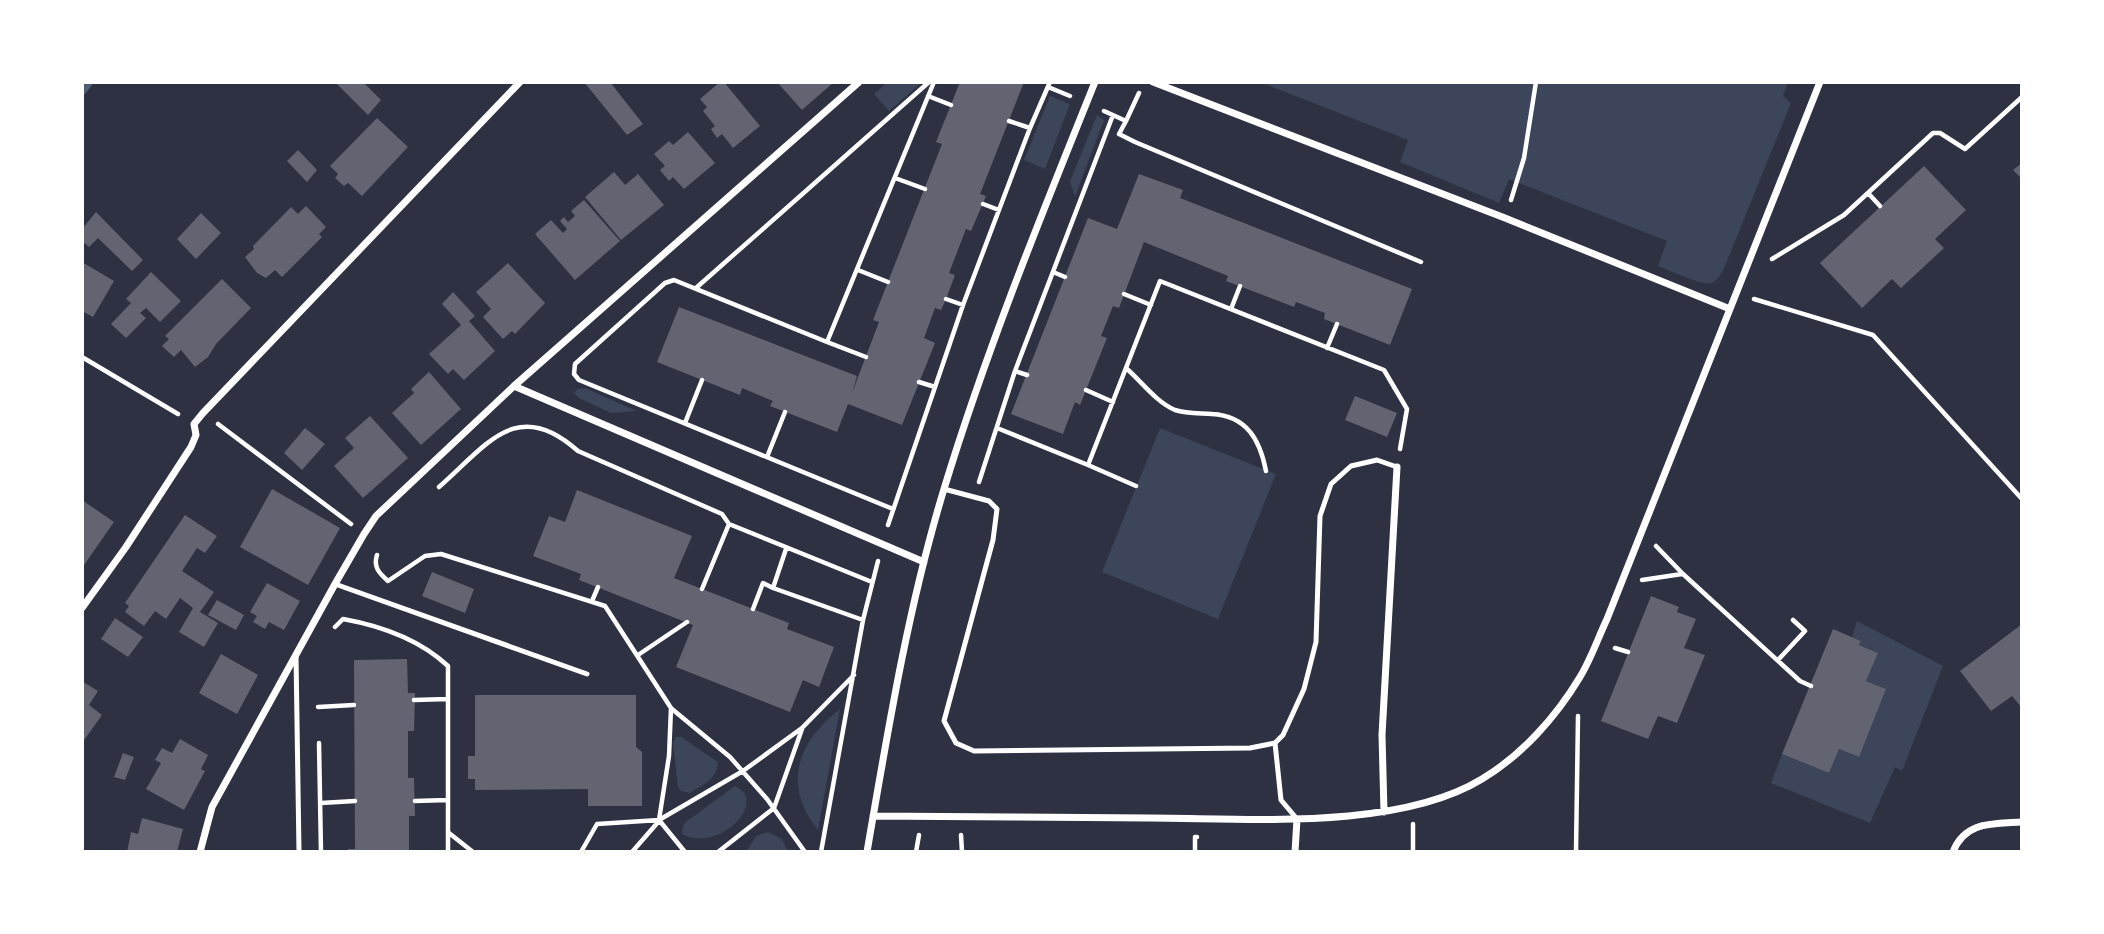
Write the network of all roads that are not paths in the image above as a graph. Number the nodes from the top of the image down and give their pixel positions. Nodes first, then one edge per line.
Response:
1 (520, 82) edge
2 (859, 82) edge
3 (1095, 82) edge
4 (1153, 82) edge
5 (1820, 82) edge
6 (1730, 309) junction
7 (514, 386) junction
8 (1397, 467) joint
9 (944, 489) junction
10 (924, 562) junction
11 (335, 584) junction
12 (82, 608) edge
13 (296, 656) junction
14 (587, 674) dead end
15 (1275, 743) junction
16 (1384, 812) junction
17 (873, 816) junction
18 (1297, 819) junction
19 (2022, 822) edge
20 (200, 852) edge
21 (299, 852) edge
22 (867, 852) edge
23 (1295, 852) edge
24 (1953, 852) edge

1 - 12 street
2 - 7 street
3 - 9 street
4 - 6 street
5 - 6 street
6 - 16 street
7 - 10 street
7 - 11 street
8 - 15 lane
8 - 16 street
9 - 10 street
9 - 15 lane
10 - 17 street
11 - 13 street
11 - 14 lane
13 - 20 street
13 - 21 lane
15 - 18 lane
16 - 18 street
17 - 18 street
17 - 22 street
18 - 23 street
19 - 24 street

